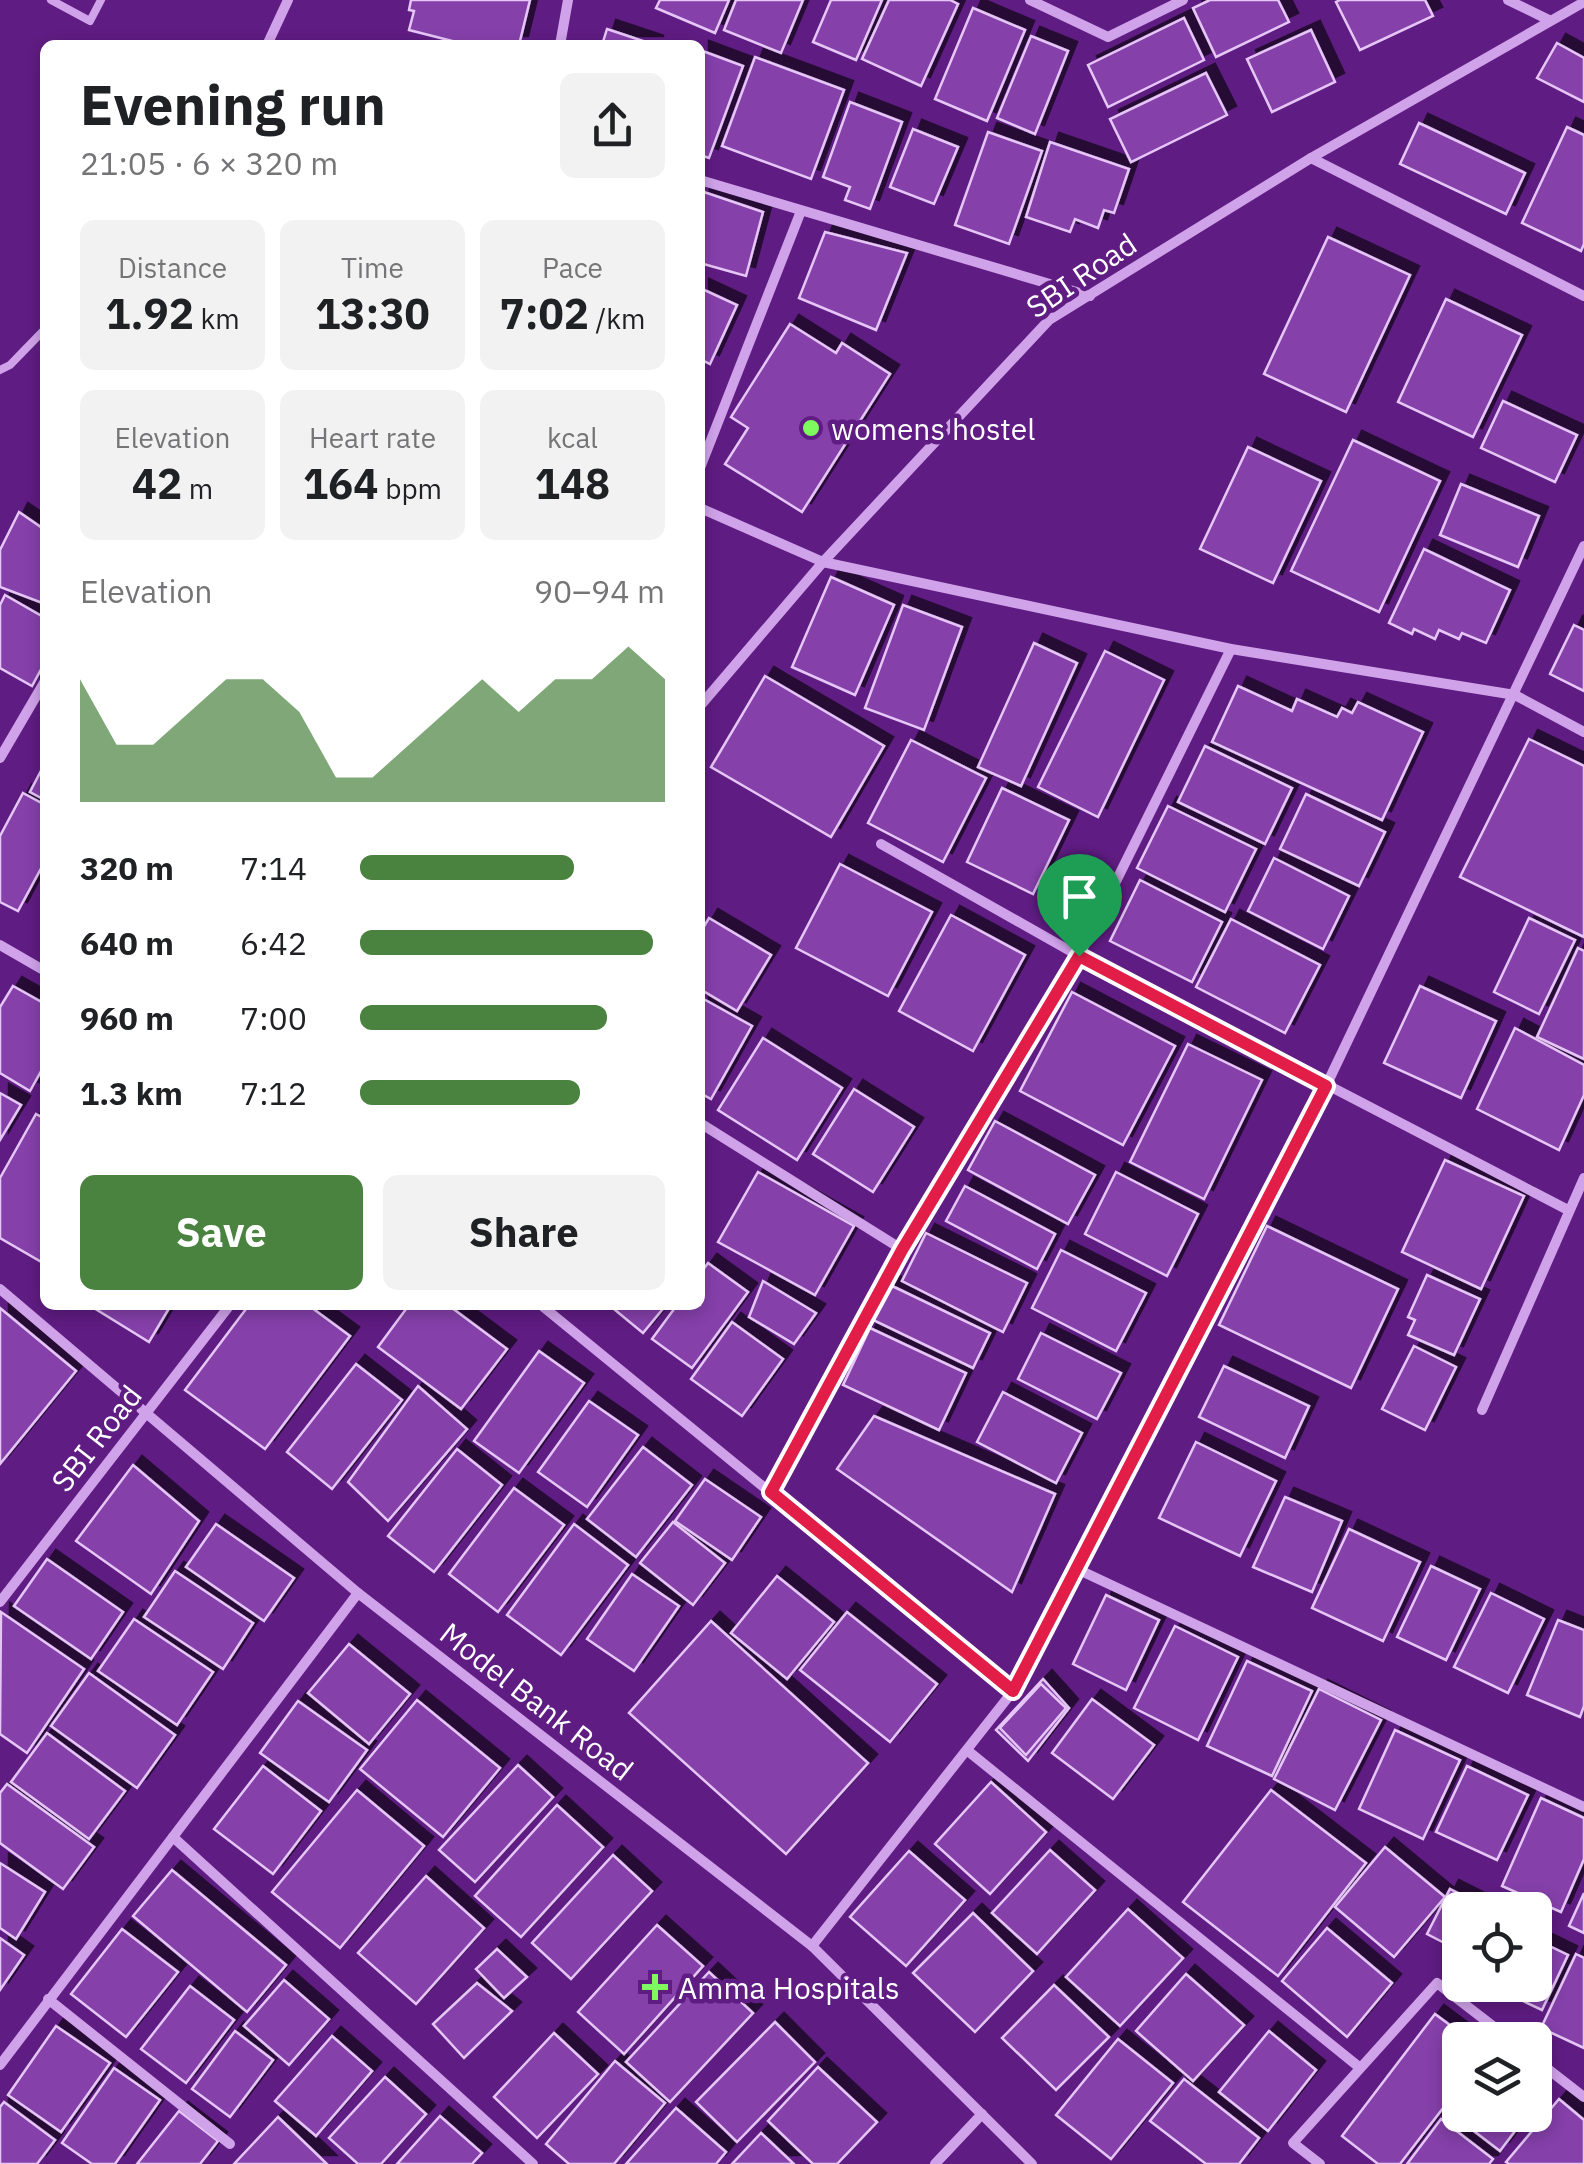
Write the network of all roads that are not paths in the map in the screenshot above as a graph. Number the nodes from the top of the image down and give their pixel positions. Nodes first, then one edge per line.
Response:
1 (51, 0) edge
2 (101, 0) edge
3 (288, 0) edge
4 (568, 0) edge
5 (1030, 0) edge
6 (1183, 0) edge
7 (1508, 0) edge
8 (1584, 2) edge
9 (1549, 20) junction
10 (269, 40) edge
11 (561, 40) edge
12 (1310, 158) junction
13 (705, 182) edge
14 (800, 211) junction
15 (1090, 296) junction
16 (1584, 296) edge
17 (40, 334) edge
18 (0, 370) edge
19 (705, 455) edge
20 (705, 510) edge
21 (1584, 546) edge
22 (823, 562) junction
23 (1231, 650) junction
24 (40, 690) edge
25 (1515, 694) junction
26 (705, 700) edge
27 (1584, 732) edge
28 (0, 758) edge
29 (882, 844) dead end
30 (0, 945) edge
31 (1079, 956) junction
32 (40, 969) edge
33 (1326, 1086) junction
34 (705, 1126) edge
35 (1584, 1178) edge
36 (1568, 1210) junction
37 (902, 1250) junction
38 (0, 1289) edge
39 (226, 1310) edge
40 (547, 1310) edge
41 (1482, 1410) dead end
42 (148, 1412) junction
43 (771, 1492) junction
44 (1077, 1569) junction
45 (358, 1593) junction
46 (0, 1602) edge
47 (1013, 1691) junction
48 (968, 1751) junction
49 (1584, 1807) edge
50 (173, 1837) junction
51 (812, 1946) junction
52 (48, 1998) junction
53 (1487, 2022) edge
54 (0, 2065) edge
55 (1358, 2067) junction
56 (1552, 2072) edge
57 (1584, 2097) edge
58 (982, 2114) junction
59 (230, 2144) dead end
60 (533, 2164) edge
61 (935, 2164) edge
62 (1032, 2164) edge
63 (1320, 2164) edge

1 - 2 lane
3 - 10 street
4 - 11 street
5 - 6 street
7 - 9 street
8 - 9 street, SBI Road
9 - 12 street, SBI Road
12 - 15 street, SBI Road
12 - 16 street
13 - 14 street
14 - 15 street
14 - 19 street
15 - 22 street, SBI Road
17 - 18 lane
20 - 22 street
21 - 25 street
22 - 23 street
22 - 26 street, SBI Road
23 - 25 street
23 - 31 street
24 - 28 street
25 - 27 street
25 - 33 street
29 - 31 street
30 - 32 street
31 - 33 street
31 - 37 street
33 - 36 street
33 - 44 street
34 - 37 street
35 - 36 street
36 - 41 street
37 - 43 street
38 - 42 street, Model Bank Road
39 - 42 street, SBI Road
40 - 43 street
42 - 45 street, Model Bank Road
42 - 46 street, SBI Road
43 - 47 street
44 - 47 street
44 - 49 street
45 - 50 street
45 - 51 street, Model Bank Road
47 - 48 street
48 - 51 street
48 - 55 street
50 - 52 street
50 - 60 street
51 - 58 street, Model Bank Road
52 - 54 street
52 - 59 street
53 - 55 street
55 - 63 street
56 - 57 street
58 - 61 street
58 - 62 street, Model Bank Road

